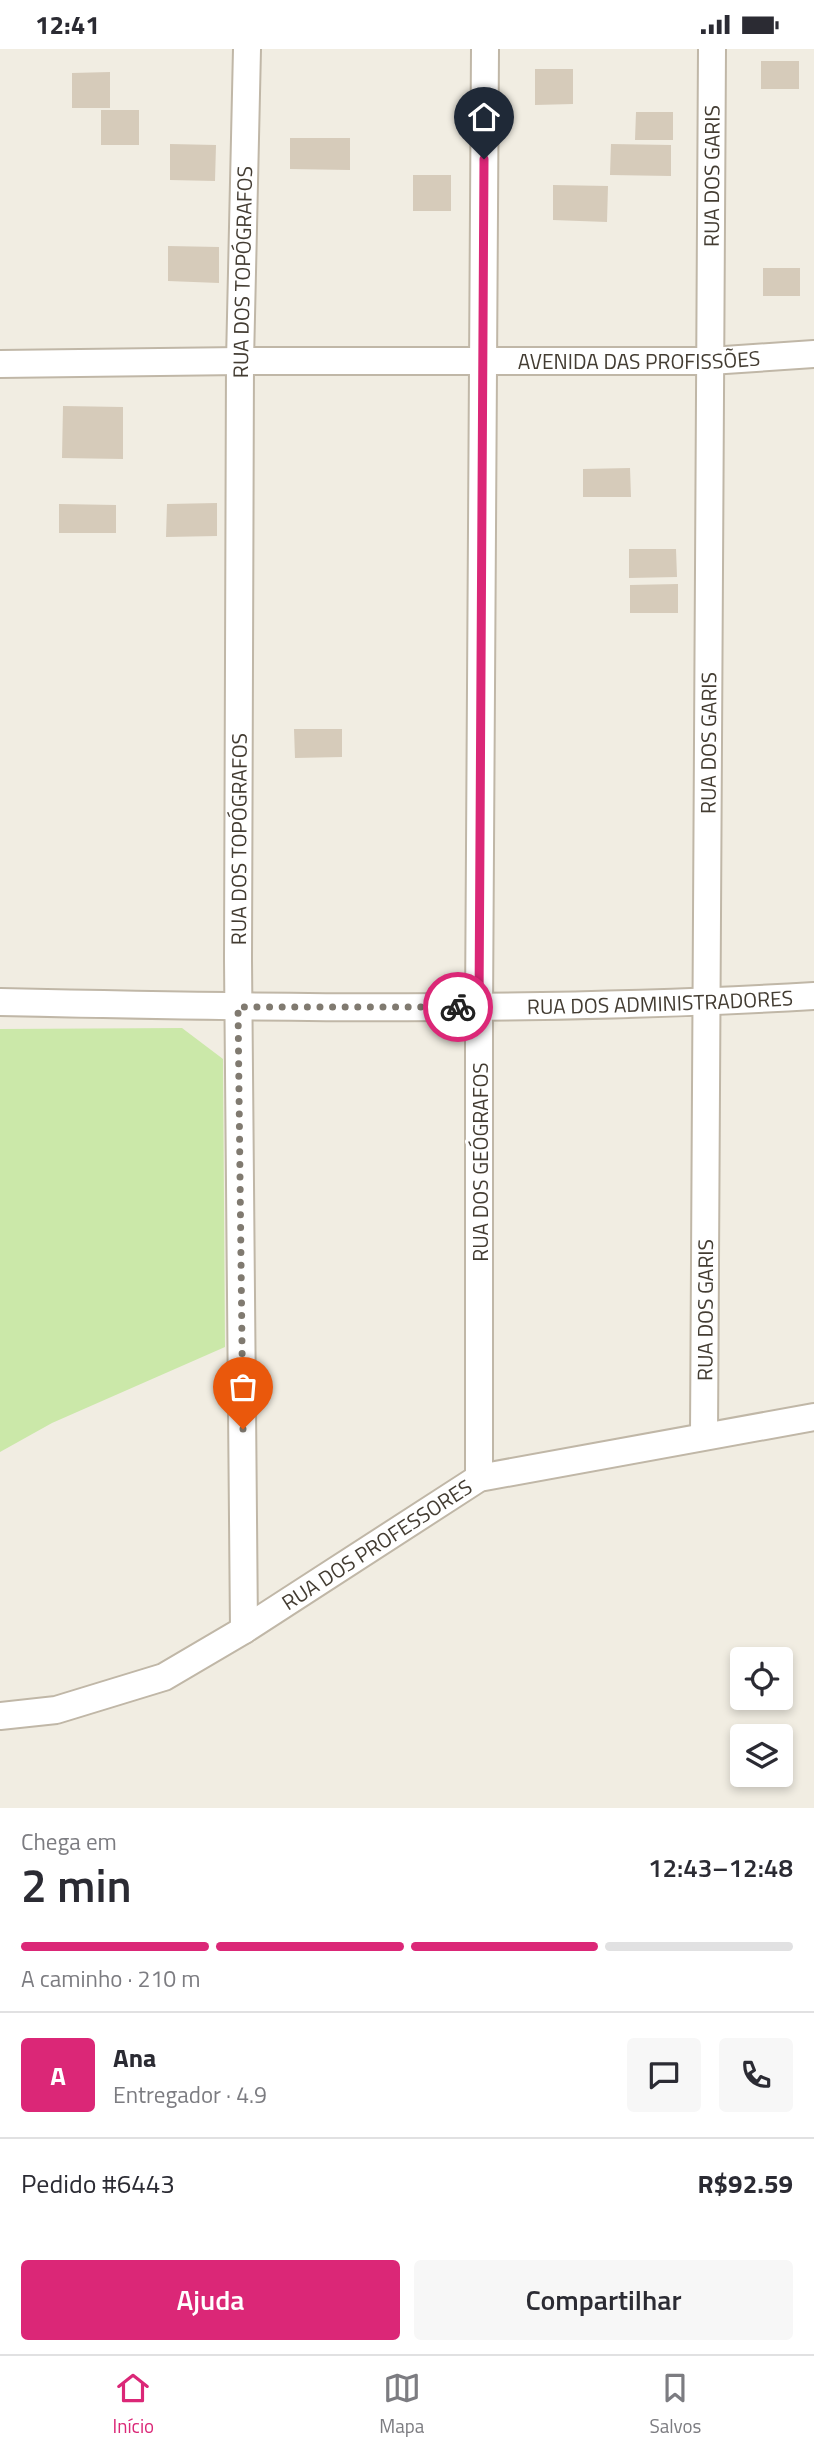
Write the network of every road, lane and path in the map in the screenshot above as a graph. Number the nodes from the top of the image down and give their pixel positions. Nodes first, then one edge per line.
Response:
1 (247, 49) edge
2 (485, 49) edge
3 (712, 49) edge
4 (814, 354) edge
5 (483, 360) junction
6 (240, 361) junction
7 (710, 361) junction
8 (0, 363) edge
9 (814, 996) edge
10 (0, 1002) edge
11 (706, 1002) junction
12 (238, 1007) junction
13 (479, 1007) junction
14 (814, 1417) edge
15 (704, 1436) junction
16 (479, 1478) junction
17 (244, 1630) junction
18 (0, 1716) edge

1 - 6 street, RUA DOS TOPÓGRAFOS
2 - 5 street, RUA DOS GEÓGRAFOS
3 - 7 street, RUA DOS GARIS
4 - 7 street, AVENIDA DAS PROFISSÕES
5 - 6 street, AVENIDA DAS PROFISSÕES
5 - 7 street, AVENIDA DAS PROFISSÕES
5 - 13 street, RUA DOS GEÓGRAFOS
6 - 8 street, AVENIDA DAS PROFISSÕES
6 - 12 street, RUA DOS TOPÓGRAFOS
7 - 11 street, RUA DOS GARIS
9 - 11 street, RUA DOS ADMINISTRADORES
10 - 12 street, RUA DOS ADMINISTRADORES
11 - 13 street, RUA DOS ADMINISTRADORES
11 - 15 street, RUA DOS GARIS
12 - 13 street, RUA DOS ADMINISTRADORES
12 - 17 street, RUA DOS TOPÓGRAFOS
13 - 16 street, RUA DOS GEÓGRAFOS
14 - 15 street, RUA DOS PROFESSORES
15 - 16 street, RUA DOS PROFESSORES
16 - 17 street, RUA DOS PROFESSORES
17 - 18 street, RUA DOS PROFESSORES

